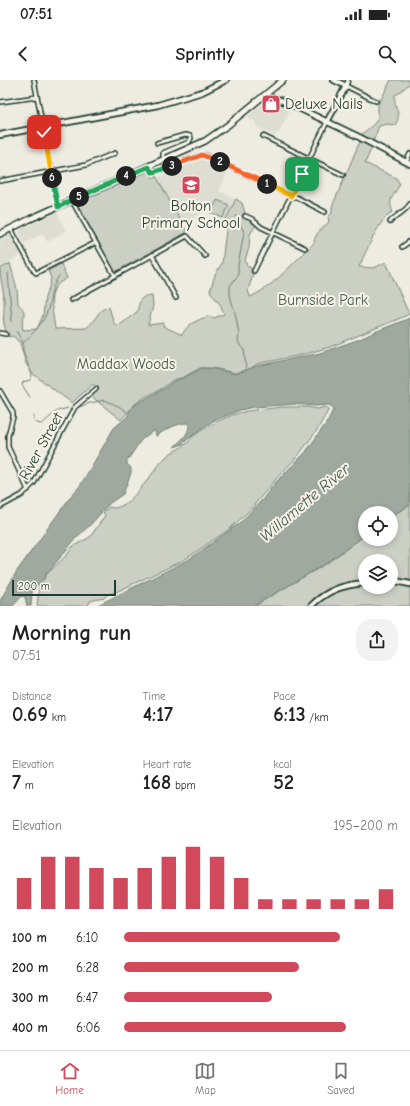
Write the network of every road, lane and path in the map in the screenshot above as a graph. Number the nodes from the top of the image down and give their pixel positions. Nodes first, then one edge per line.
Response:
1 (34, 80) edge
2 (226, 80) edge
3 (283, 80) edge
4 (334, 80) edge
5 (348, 80) edge
6 (346, 86) junction
7 (264, 96) junction
8 (37, 97) junction
9 (376, 101) dead end
10 (0, 102) edge
11 (328, 122) junction
12 (44, 127) junction
13 (0, 135) edge
14 (263, 136) dead end
15 (157, 143) dead end
16 (115, 153) dead end
17 (410, 154) edge
18 (164, 159) junction
19 (309, 159) junction
20 (408, 163) edge
21 (148, 167) junction
22 (51, 172) junction
23 (343, 175) dead end
24 (0, 182) edge
25 (291, 196) junction
26 (72, 200) junction
27 (410, 204) edge
28 (58, 207) junction
29 (325, 212) dead end
30 (245, 216) dead end
31 (390, 222) dead end
32 (11, 228) junction
33 (273, 233) junction
34 (0, 234) edge
35 (410, 241) edge
36 (95, 242) junction
37 (402, 247) dead end
38 (305, 248) dead end
39 (152, 255) junction
40 (205, 256) dead end
41 (254, 271) dead end
42 (115, 276) junction
43 (176, 298) dead end
44 (71, 300) dead end
45 (0, 333) edge
46 (6, 334) dead end
47 (96, 389) dead end
48 (0, 391) edge
49 (28, 490) junction
50 (0, 507) edge
51 (398, 581) edge
52 (358, 583) edge
53 (410, 584) edge
54 (311, 606) edge

1 - 8 street
2 - 12 street
3 - 7 main road
4 - 6 street
5 - 6 street
6 - 9 street
6 - 11 street
7 - 11 street
7 - 18 main road
8 - 10 street
8 - 12 street
11 - 19 street
11 - 20 street
12 - 13 street
12 - 22 street
14 - 19 street
15 - 18 street
16 - 22 street
17 - 20 street
18 - 21 main road
19 - 23 street
19 - 25 street
21 - 25 street
21 - 26 main road
22 - 24 street
22 - 28 street
25 - 29 street
25 - 33 street
26 - 28 main road
26 - 36 street
27 - 31 street
28 - 32 main road
30 - 33 street
32 - 34 main road
32 - 36 street
33 - 38 street
33 - 41 street
35 - 37 street
36 - 42 street
39 - 40 street
39 - 42 street
39 - 43 street
42 - 44 street
45 - 46 street
47 - 49 street, River Street
48 - 49 street
49 - 50 street, River Street
51 - 53 street
52 - 54 street

